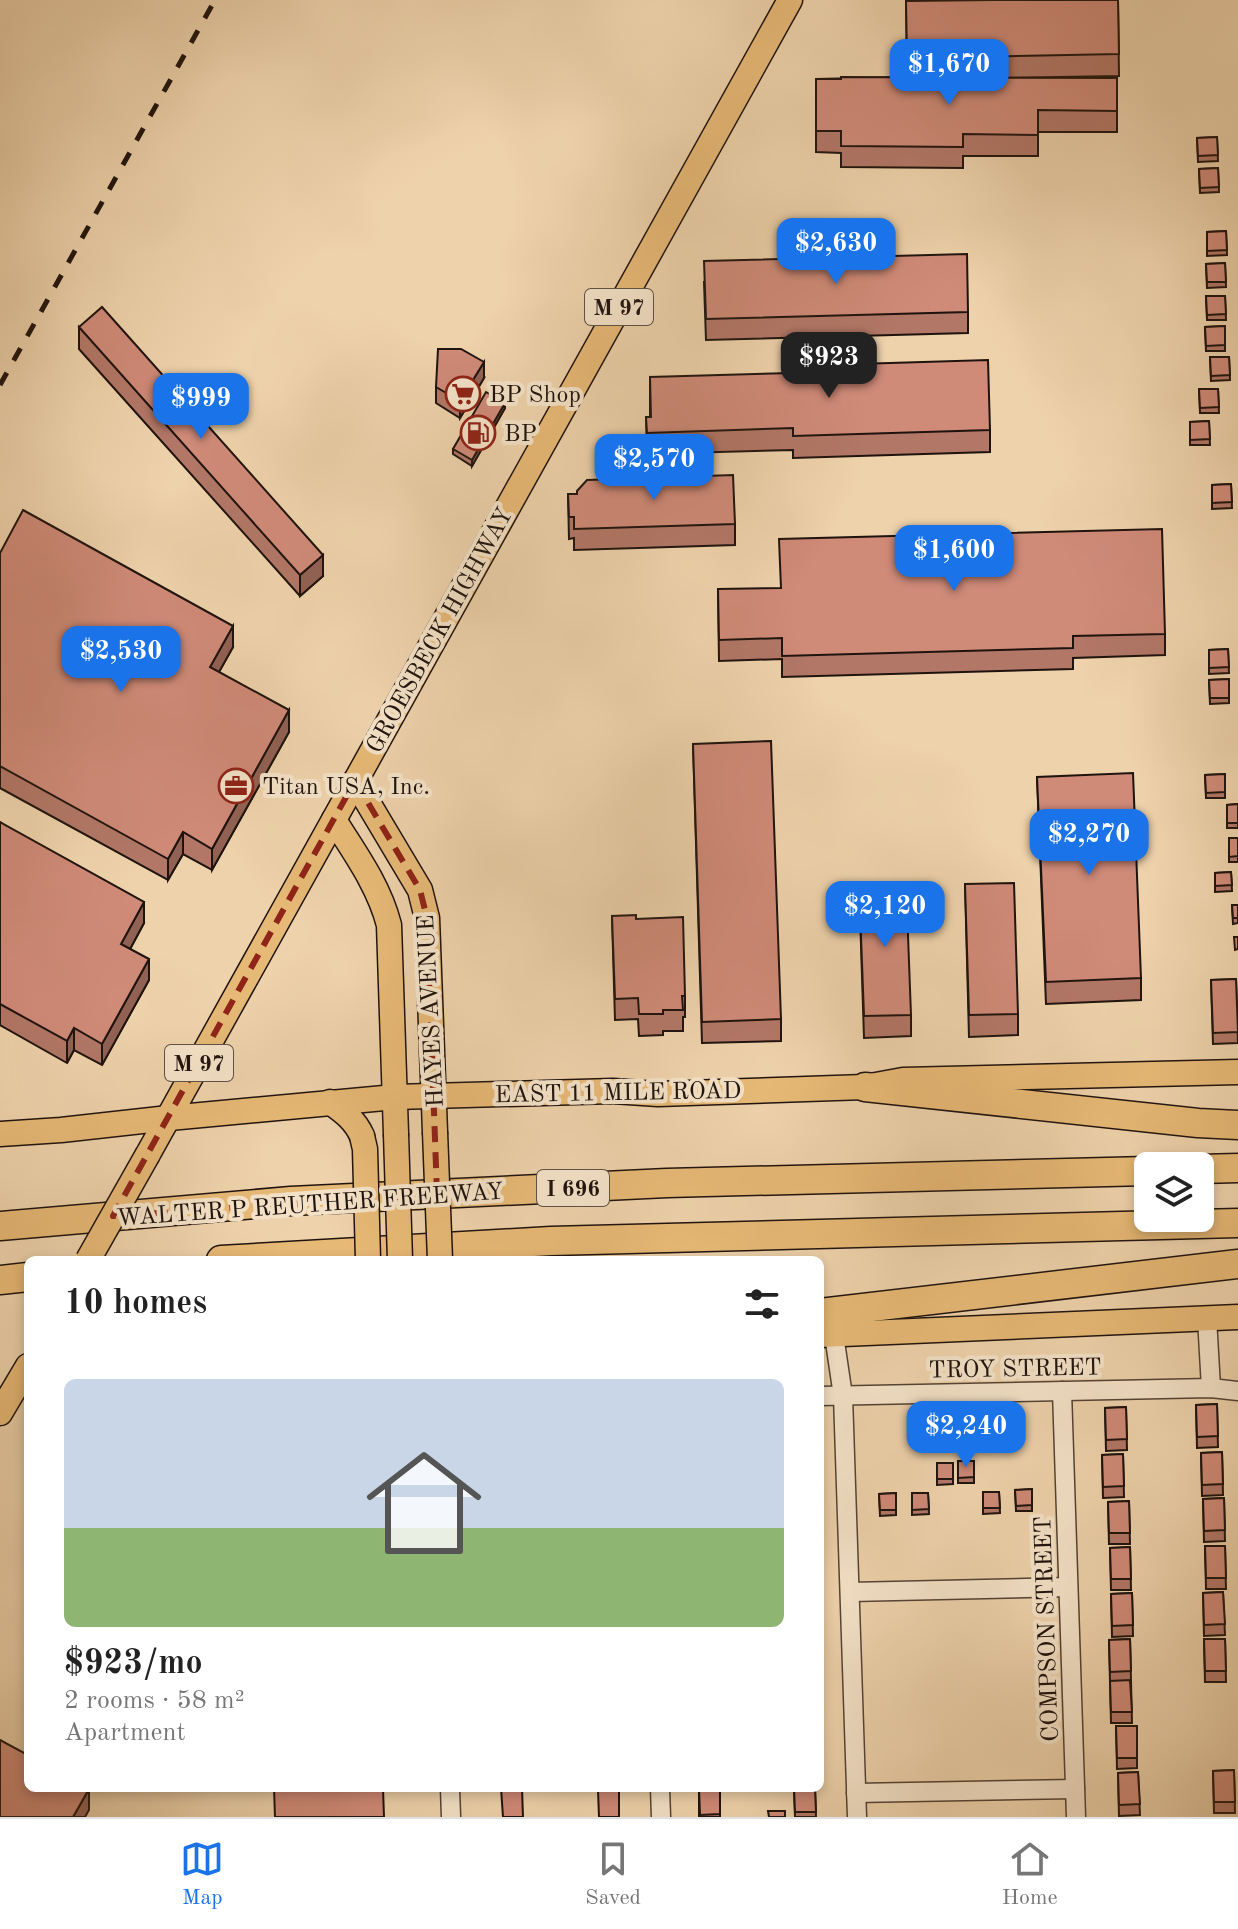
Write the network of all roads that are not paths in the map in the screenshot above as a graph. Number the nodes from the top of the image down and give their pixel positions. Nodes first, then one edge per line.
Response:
1 (790, 0) edge
2 (355, 781) junction
3 (334, 820) junction
4 (1238, 1072) edge
5 (865, 1087) junction
6 (434, 1094) junction
7 (395, 1097) junction
8 (330, 1102) junction
9 (169, 1118) junction
10 (1238, 1125) edge
11 (0, 1134) edge
12 (1238, 1168) edge
13 (1214, 1169) edge
14 (1134, 1171) edge
15 (1238, 1223) edge
16 (0, 1226) edge
17 (90, 1256) edge
18 (290, 1256) edge
19 (368, 1256) edge
20 (400, 1256) edge
21 (440, 1256) edge
22 (1238, 1264) edge
23 (24, 1277) edge
24 (0, 1280) edge
25 (1238, 1317) edge
26 (1207, 1318) junction
27 (825, 1328) edge
28 (20, 1372) edge
29 (1211, 1388) junction
30 (1062, 1391) junction
31 (1238, 1391) edge
32 (824, 1396) edge
33 (843, 1396) junction
34 (0, 1413) edge
35 (1068, 1587) junction
36 (850, 1592) junction
37 (1075, 1789) junction
38 (450, 1792) edge
39 (660, 1792) edge
40 (856, 1793) junction
41 (451, 1817) edge
42 (661, 1817) edge
43 (857, 1817) edge
44 (1076, 1817) edge

1 - 2 main road, GROESBECK HIGHWAY / M 97
2 - 3 main road, GROESBECK HIGHWAY / M 97
2 - 6 main road, HAYES AVENUE
3 - 7 main road, HAYES AVENUE
3 - 9 main road, GROESBECK HIGHWAY / M 97
4 - 5 main road, EAST 11 MILE ROAD
5 - 6 main road, EAST 11 MILE ROAD
5 - 10 highway
6 - 7 main road, EAST 11 MILE ROAD
6 - 21 main road, HAYES AVENUE, bridge
7 - 8 main road, EAST 11 MILE ROAD
7 - 20 main road, HAYES AVENUE, bridge
8 - 9 main road, EAST 11 MILE ROAD
8 - 19 main road, bridge
9 - 11 main road, EAST 11 MILE ROAD
9 - 17 main road, GROESBECK HIGHWAY / M 97, bridge
12 - 13 highway
14 - 16 highway, WALTER P REUTHER FREEWAY / I 696
15 - 18 highway, WALTER P REUTHER FREEWAY / I 696
22 - 27 highway
23 - 24 highway
25 - 26 main road
26 - 27 main road
26 - 29 street
27 - 33 street
28 - 34 main road
29 - 30 street, TROY STREET
29 - 31 street, TROY STREET
30 - 33 street, TROY STREET
30 - 35 street, COMPSON STREET
32 - 33 street, TROY STREET
33 - 36 street
35 - 36 street
35 - 37 street, COMPSON STREET
36 - 40 street
37 - 40 street
37 - 44 street, COMPSON STREET
38 - 41 street
39 - 42 street
40 - 43 street

